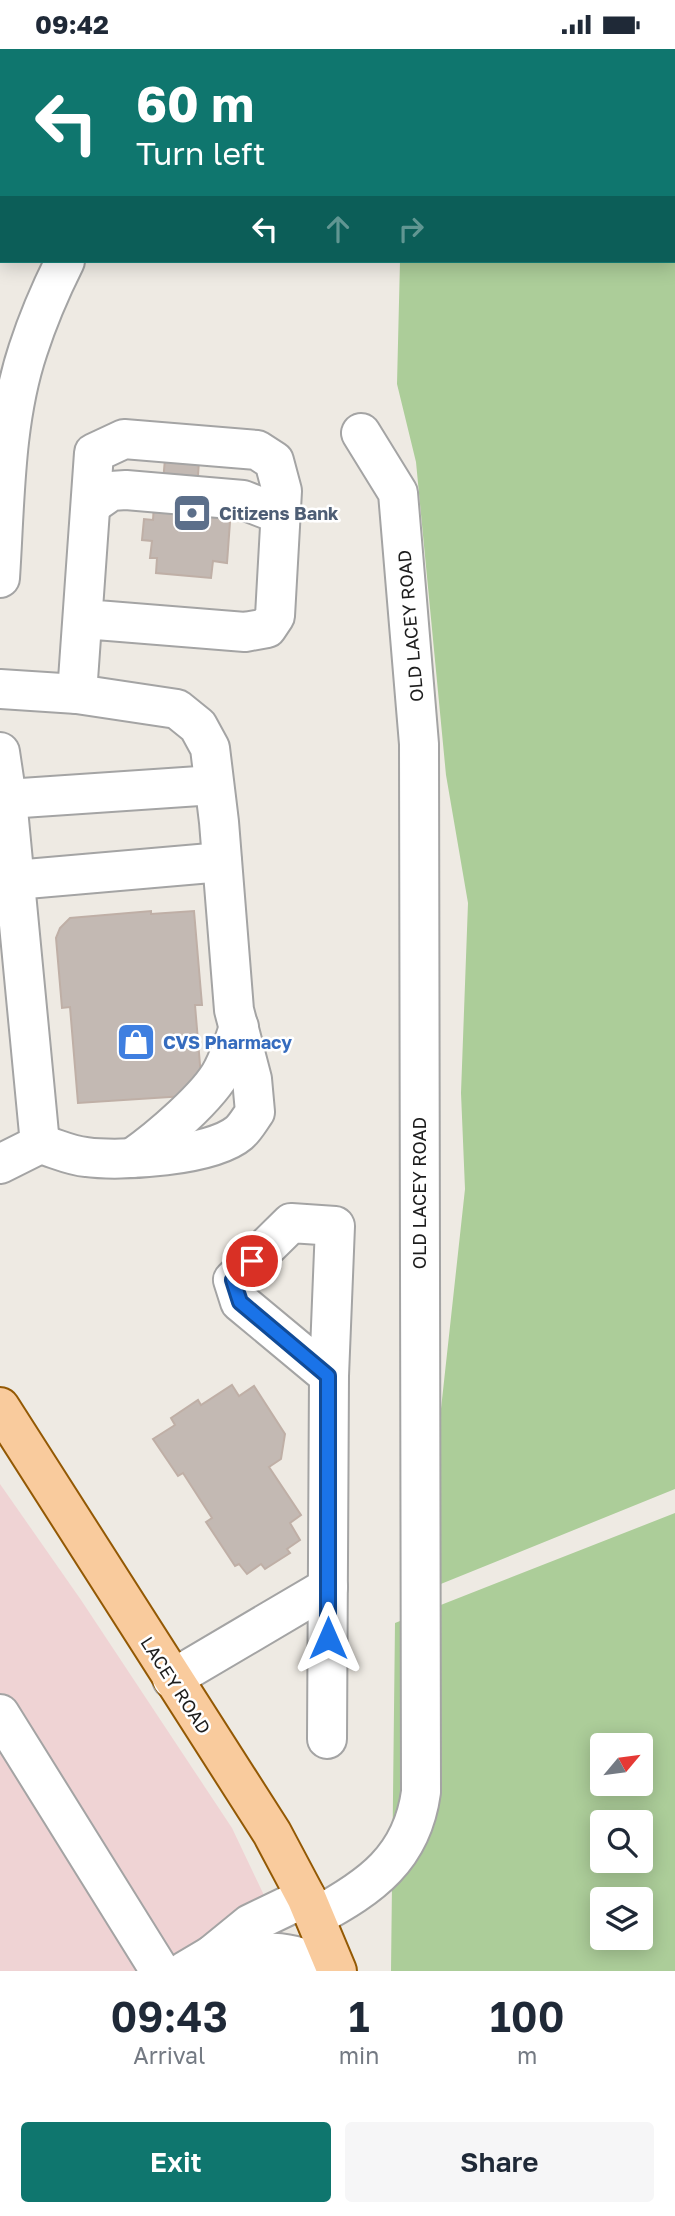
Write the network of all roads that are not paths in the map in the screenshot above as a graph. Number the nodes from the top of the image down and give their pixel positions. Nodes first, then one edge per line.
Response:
1 (64, 263) edge
2 (361, 433) dead end
3 (92, 489) junction
4 (281, 507) junction
5 (0, 578) edge
6 (84, 619) junction
7 (0, 689) edge
8 (77, 694) junction
9 (0, 753) edge
10 (214, 785) junction
11 (7, 799) junction
12 (223, 871) junction
13 (15, 880) junction
14 (242, 1039) junction
15 (40, 1144) junction
16 (132, 1158) junction
17 (0, 1164) edge
18 (328, 1376) dead end
19 (0, 1407) edge
20 (328, 1587) junction
21 (172, 1679) junction
22 (0, 1714) edge
23 (327, 1739) dead end
24 (311, 1907) junction
25 (199, 1963) edge
26 (160, 1971) edge
27 (326, 1971) edge
28 (337, 1971) edge

1 - 5 street
2 - 24 street, OLD LACEY ROAD
3 - 4 street
3 - 4 street
3 - 6 street
4 - 6 street
6 - 8 street
7 - 8 street
8 - 10 street
9 - 11 street
10 - 11 street
10 - 12 street
11 - 13 street
12 - 13 street
12 - 14 street
13 - 15 street
14 - 16 street
14 - 16 street
15 - 16 street
15 - 17 street
18 - 20 street
19 - 21 main road, LACEY ROAD
20 - 21 street
20 - 23 street
21 - 24 main road, LACEY ROAD
22 - 26 street
24 - 25 street, OLD LACEY ROAD
24 - 28 main road, LACEY ROAD
25 - 27 street

